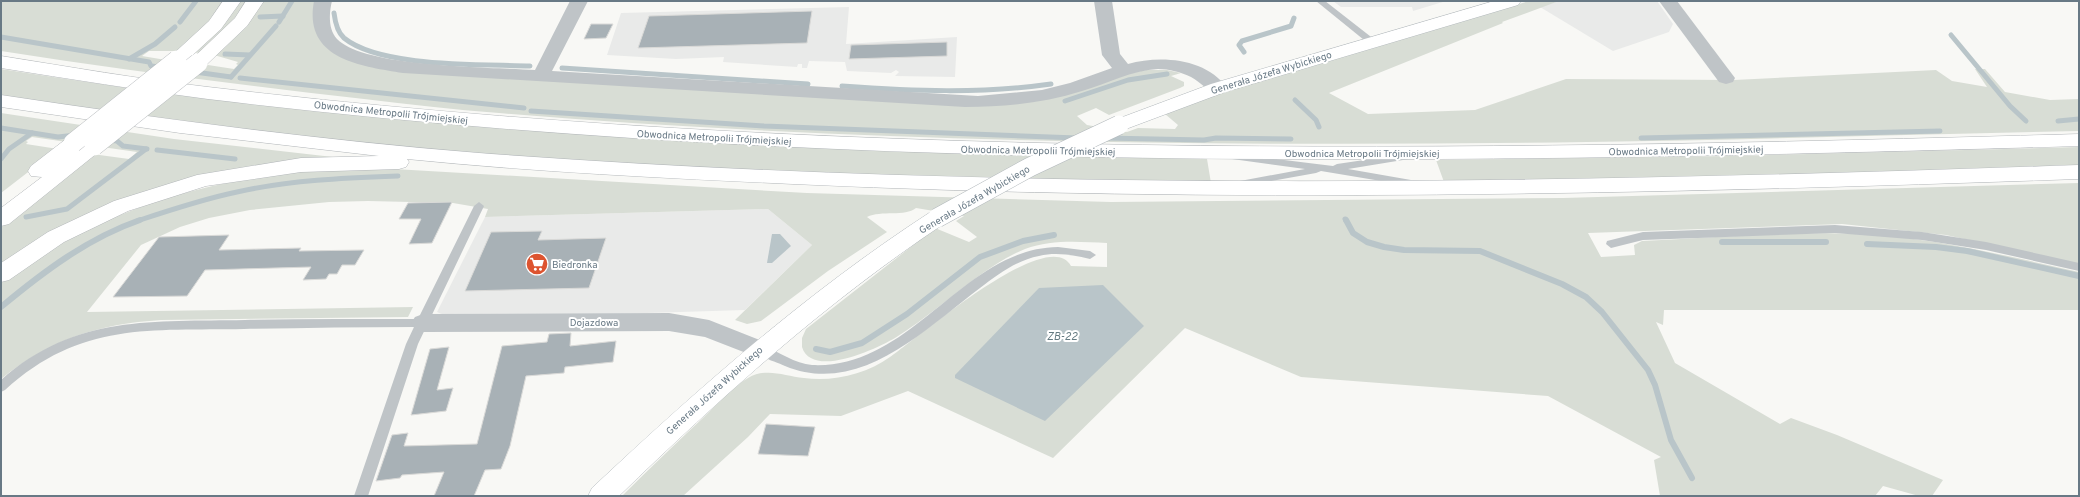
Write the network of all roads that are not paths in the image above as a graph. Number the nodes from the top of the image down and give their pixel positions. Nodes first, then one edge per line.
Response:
1 (232, 1) edge
2 (255, 1) edge
3 (323, 1) edge
4 (579, 1) edge
5 (1103, 1) edge
6 (1320, 1) edge
7 (1512, 1) edge
8 (1668, 1) edge
9 (1372, 42) junction
10 (1, 62) edge
11 (1123, 70) junction
12 (541, 75) junction
13 (1726, 78) dead end
14 (1218, 88) junction
15 (1, 101) edge
16 (2079, 140) edge
17 (1206, 153) junction
18 (1433, 153) junction
19 (476, 159) junction
20 (1326, 168) junction
21 (2079, 172) edge
22 (1447, 189) junction
23 (1212, 190) junction
24 (1, 199) edge
25 (479, 206) dead end
26 (1, 219) edge
27 (1611, 244) dead end
28 (1090, 255) dead end
29 (2079, 267) edge
30 (1, 274) edge
31 (423, 322) junction
32 (760, 349) junction
33 (1, 387) edge
34 (361, 496) edge
35 (600, 496) edge

1 - 24 main road, bridge
2 - 26 main road, bridge
3 - 12 street
4 - 12 street
5 - 11 street
6 - 9 lane
7 - 9 main road, Generała Józefa Wybickiego
8 - 13 street
9 - 14 main road, Generała Józefa Wybickiego
10 - 17 main road, Obwodnica Metropolii Trójmiejskiej
11 - 12 street
11 - 14 street
14 - 32 main road, Generała Józefa Wybickiego, bridge
15 - 19 main road
16 - 18 main road, Obwodnica Metropolii Trójmiejskiej
17 - 18 main road, Obwodnica Metropolii Trójmiejskiej
17 - 20 lane
18 - 20 lane
19 - 23 main road
19 - 30 main road
20 - 22 lane
20 - 23 lane
21 - 22 main road
22 - 23 main road
25 - 31 lane
27 - 29 lane
28 - 32 lane
31 - 32 street, Dojazdowa
31 - 33 lane
31 - 34 lane
32 - 35 main road, Generała Józefa Wybickiego

